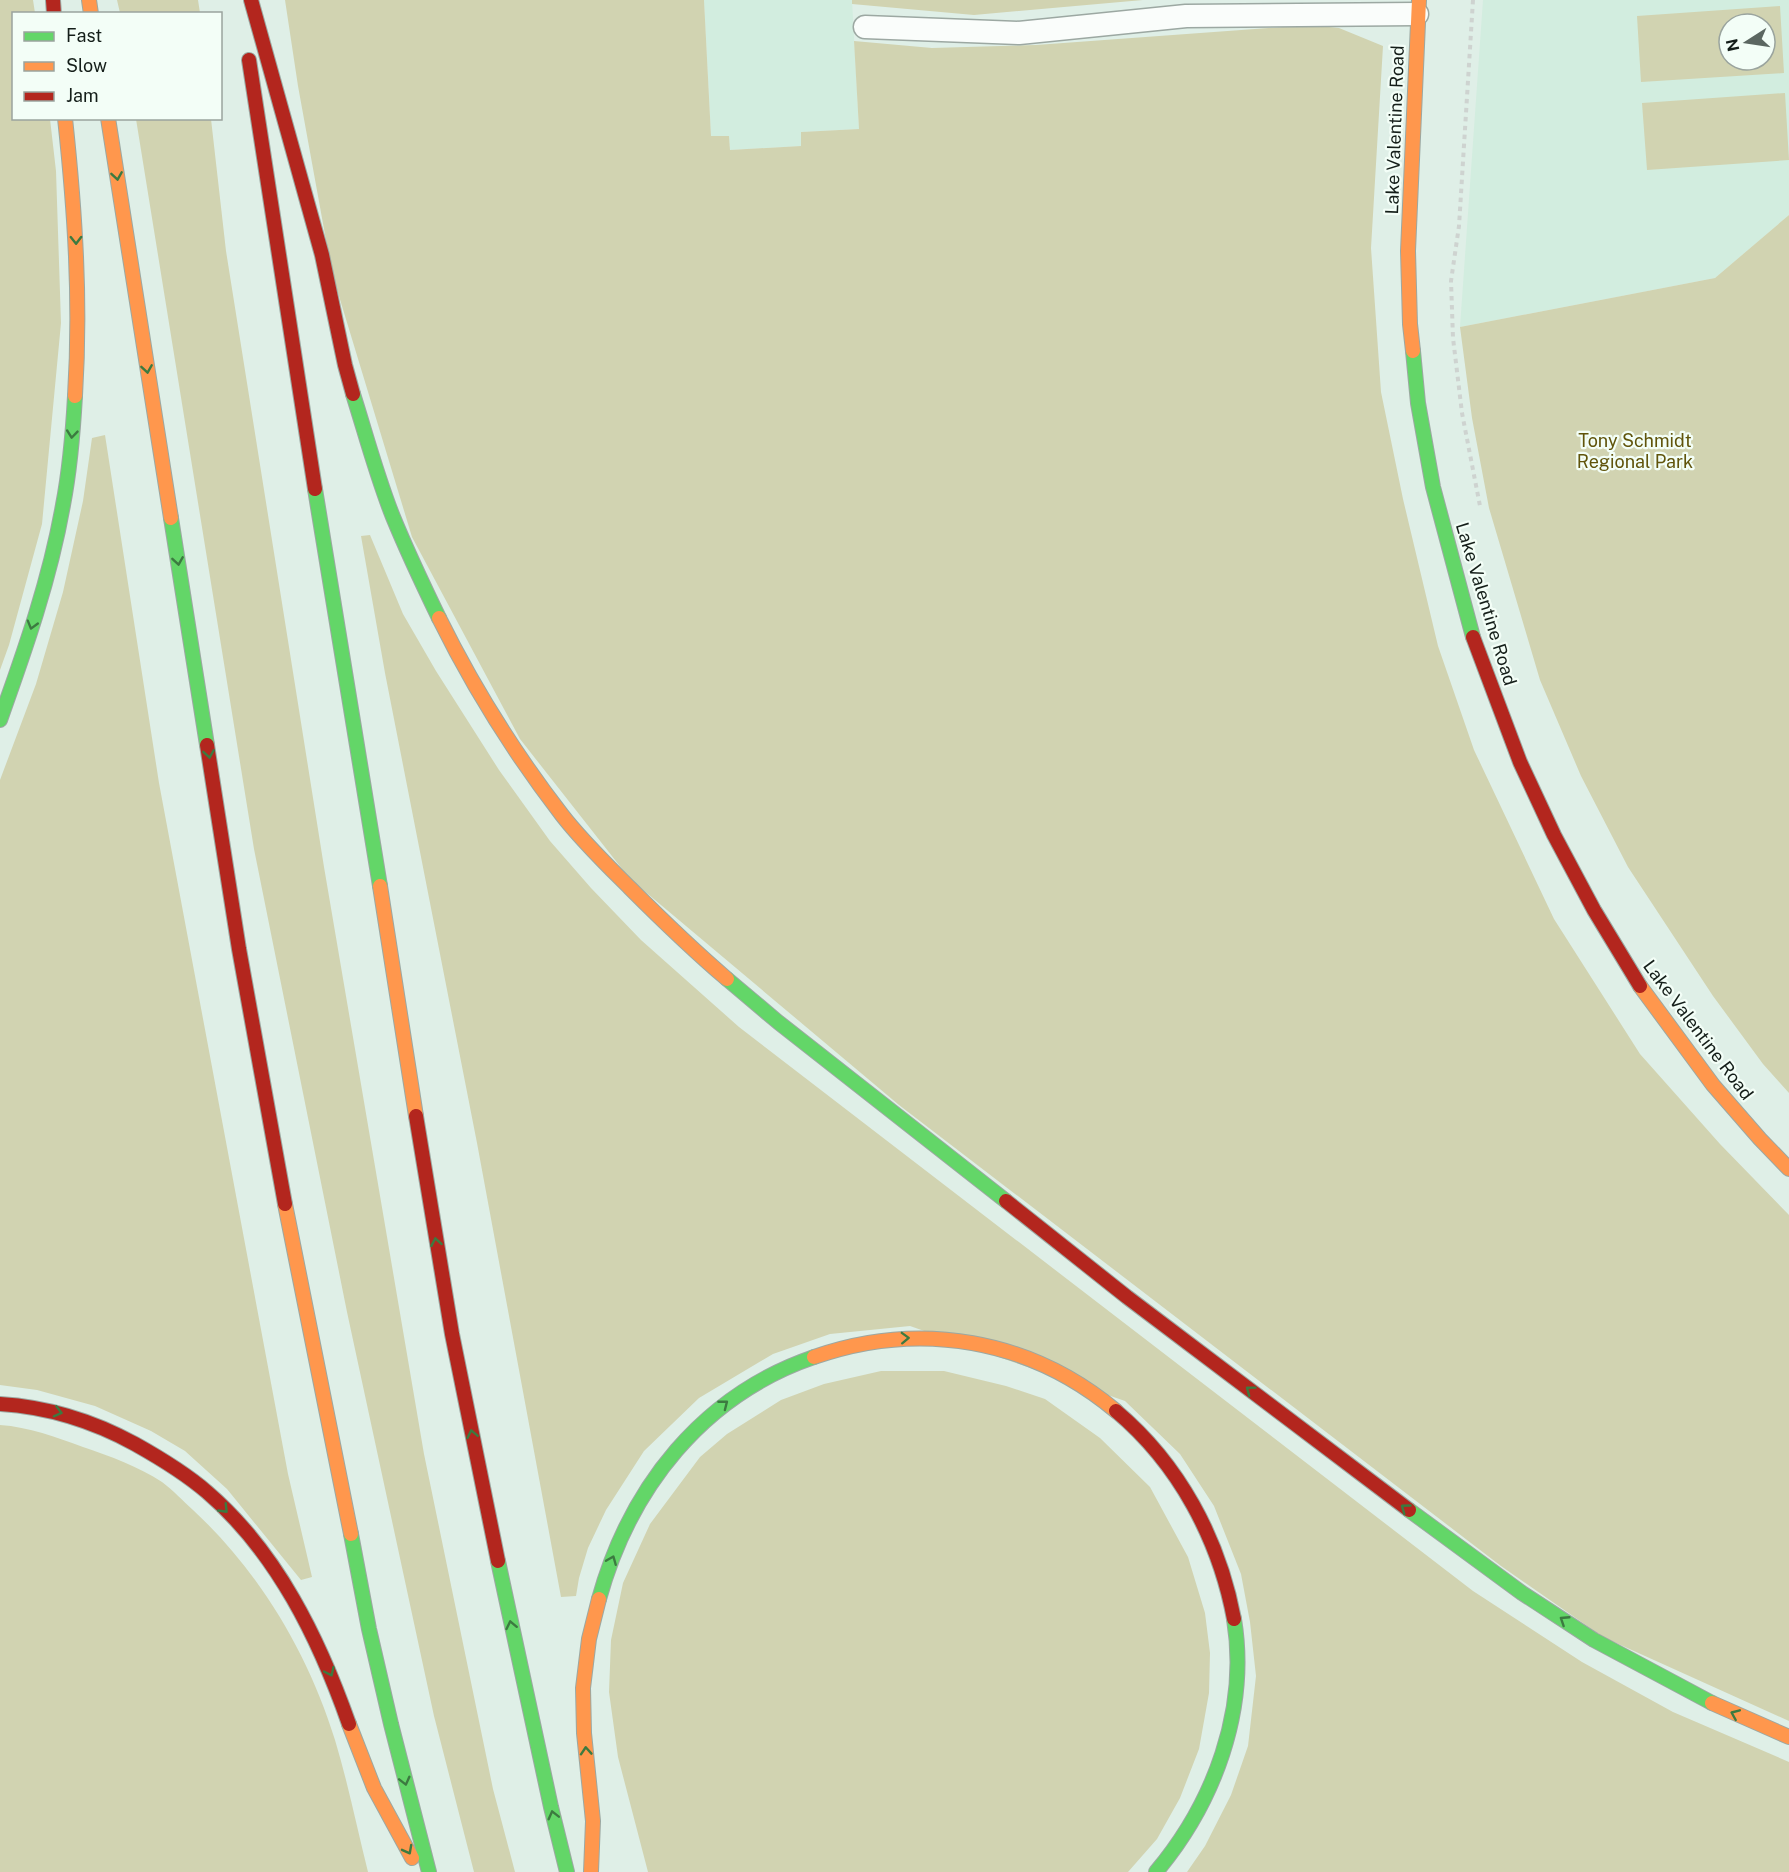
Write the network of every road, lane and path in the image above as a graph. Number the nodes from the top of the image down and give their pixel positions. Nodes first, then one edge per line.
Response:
1 (251, 0) edge
2 (1473, 0) edge
3 (1418, 7) edge
4 (866, 27) dead end
5 (246, 46) dead end
6 (65, 120) edge
7 (108, 120) edge
8 (1482, 517) dead end
9 (0, 720) edge
10 (1789, 1169) edge
11 (0, 1404) edge
12 (1789, 1737) edge
13 (420, 1872) edge
14 (429, 1872) edge
15 (567, 1872) edge
16 (591, 1872) edge
17 (1156, 1872) edge

12 -> 1 main road
2 - 8 path
3 - 4 lane
3 - 10 main road, Lake Valentine Road
15 -> 5 main road
6 -> 9 main road
7 -> 14 main road
11 -> 13 main road
16 -> 17 main road

